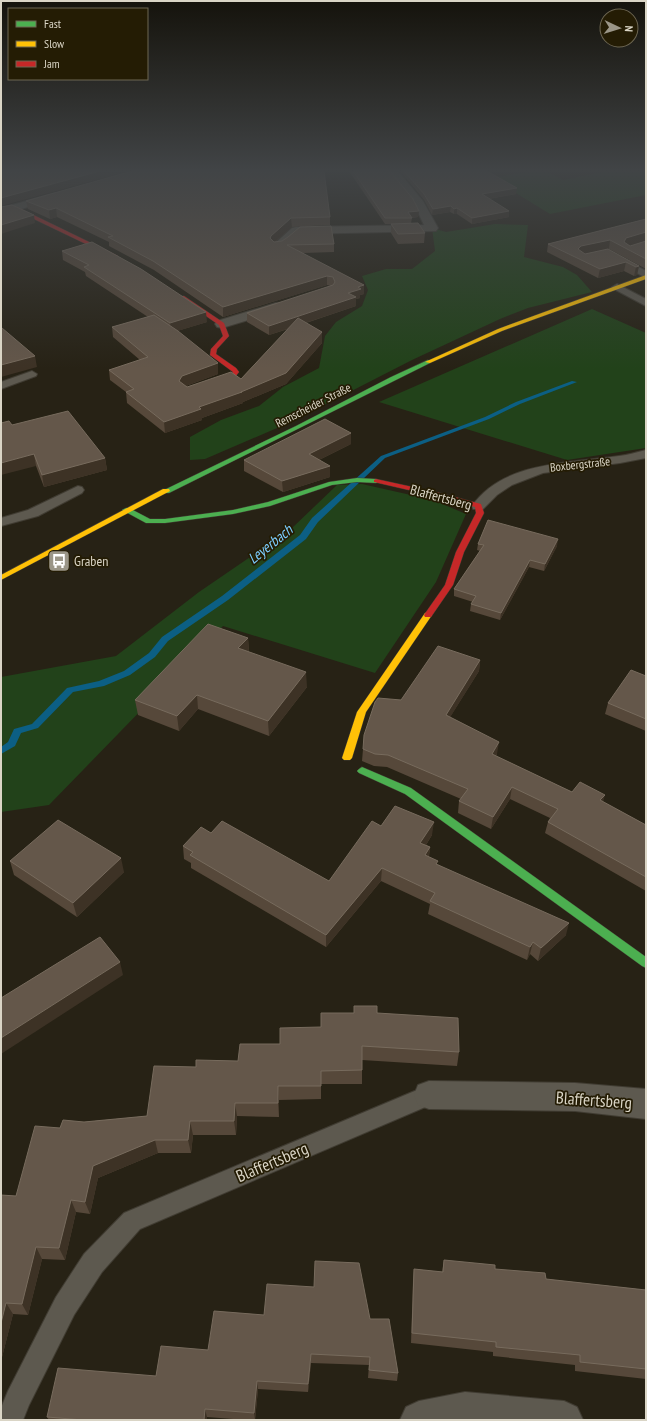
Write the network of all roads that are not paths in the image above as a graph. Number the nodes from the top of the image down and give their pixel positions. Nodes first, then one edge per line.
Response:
1 (78, 237) edge
2 (288, 237) edge
3 (278, 246) edge
4 (614, 256) edge
5 (121, 260) edge
6 (646, 276) edge
7 (617, 288) junction
8 (172, 291) edge
9 (289, 302) edge
10 (646, 302) edge
11 (222, 324) junction
12 (32, 374) dead end
13 (1, 386) edge
14 (196, 388) edge
15 (646, 454) edge
16 (78, 490) dead end
17 (478, 506) junction
18 (126, 510) junction
19 (1, 522) edge
20 (1, 578) edge
21 (347, 758) dead end
22 (362, 771) dead end
23 (646, 963) edge
24 (429, 1096) joint
25 (646, 1104) edge
26 (10, 1420) edge
27 (419, 1420) edge
28 (564, 1420) edge

1 - 5 street
2 - 3 street
4 - 6 lane
6 - 7 street, Remscheider Straße
7 - 10 lane
7 - 18 street, Remscheider Straße
8 - 11 street
9 - 11 street
11 - 14 street
12 - 13 lane
15 - 17 lane, Boxbergstraße
16 - 19 lane
17 - 18 street, Blaffertsberg
17 - 21 street, Blaffertsberg
18 - 20 street, Remscheider Straße
22 - 23 street
24 - 25 street, Blaffertsberg
24 - 26 lane, Blaffertsberg
27 - 28 street

